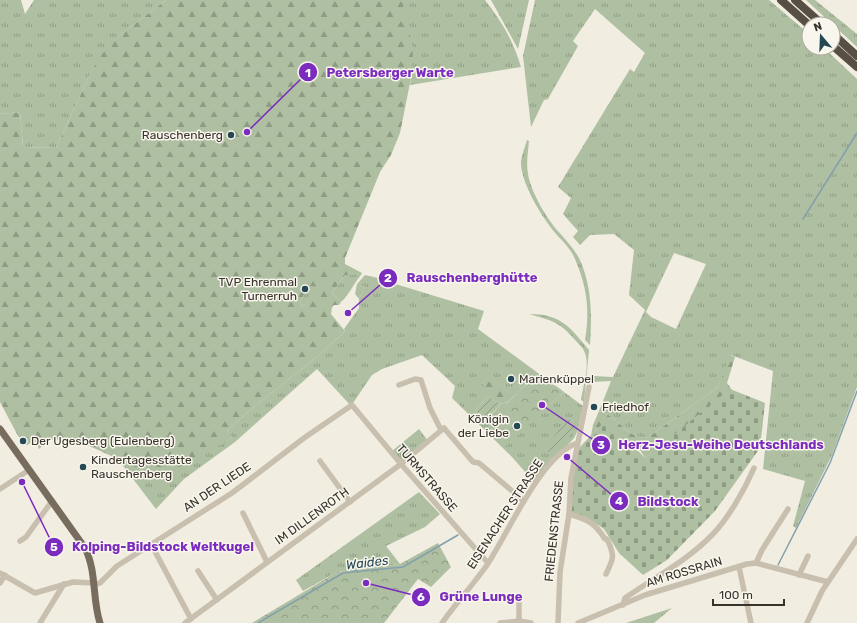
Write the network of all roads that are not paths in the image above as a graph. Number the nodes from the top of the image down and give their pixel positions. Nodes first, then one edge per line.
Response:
1 (781, 0) edge
2 (795, 0) edge
3 (813, 16) edge
4 (801, 18) edge
5 (841, 41) edge
6 (841, 53) edge
7 (857, 56) edge
8 (857, 67) edge
9 (399, 385) dead end
10 (589, 387) dead end
11 (352, 405) joint
12 (0, 429) edge
13 (441, 430) junction
14 (577, 443) junction
15 (320, 461) dead end
16 (401, 464) junction
17 (754, 468) dead end
18 (29, 470) junction
19 (0, 489) edge
20 (52, 501) junction
21 (350, 502) junction
22 (524, 502) junction
23 (788, 509) dead end
24 (243, 513) dead end
25 (569, 514) junction
26 (857, 539) edge
27 (20, 541) dead end
28 (151, 544) junction
29 (808, 556) dead end
30 (268, 562) junction
31 (488, 563) junction
32 (756, 563) junction
33 (739, 567) junction
34 (198, 571) dead end
35 (2, 574) edge
36 (606, 574) dead end
37 (799, 574) junction
38 (828, 582) junction
39 (0, 583) edge
40 (64, 584) junction
41 (94, 584) junction
42 (519, 597) dead end
43 (217, 600) junction
44 (623, 605) junction
45 (191, 618) junction
46 (519, 621) junction
47 (40, 623) edge
48 (100, 623) edge
49 (185, 623) edge
50 (442, 623) edge
51 (500, 623) edge
52 (531, 623) edge
53 (558, 623) edge
54 (578, 623) edge
55 (751, 623) edge
56 (807, 623) edge

1 - 4 highway
2 - 3 highway
5 - 7 highway
6 - 8 highway
9 - 13 street
10 - 14 street, FRIEDENSTRASSE
11 - 16 street, TURMSTRASSE
11 - 28 street, AN DER LIEDE
12 - 18 main road
13 - 16 street
13 - 22 street
14 - 22 street, EISENACHER STRASSE
14 - 25 street, FRIEDENSTRASSE
15 - 21 street
16 - 21 street, IM DILLENROTH
16 - 31 street, TURMSTRASSE
17 - 44 street
18 - 19 street
18 - 20 main road
20 - 27 street
20 - 41 main road
21 - 30 street, IM DILLENROTH
22 - 31 street, EISENACHER STRASSE
23 - 32 street
24 - 30 street
25 - 36 street
25 - 53 street, FRIEDENSTRASSE
26 - 38 street
28 - 41 street, AN DER LIEDE
28 - 45 street
29 - 37 street
30 - 43 street, IM DILLENROTH
31 - 50 street, EISENACHER STRASSE
32 - 33 street, AM ROSSRAIN
32 - 37 street, AM ROSSRAIN
33 - 44 street, AM ROSSRAIN
33 - 55 street
34 - 43 street
35 - 39 street
35 - 40 street
37 - 38 street, AM ROSSRAIN
38 - 56 street
40 - 41 street
40 - 47 street
41 - 48 main road
42 - 46 street
43 - 45 street, IM DILLENROTH
44 - 54 street, AM ROSSRAIN
45 - 49 street, IM DILLENROTH
46 - 51 street
46 - 52 street

